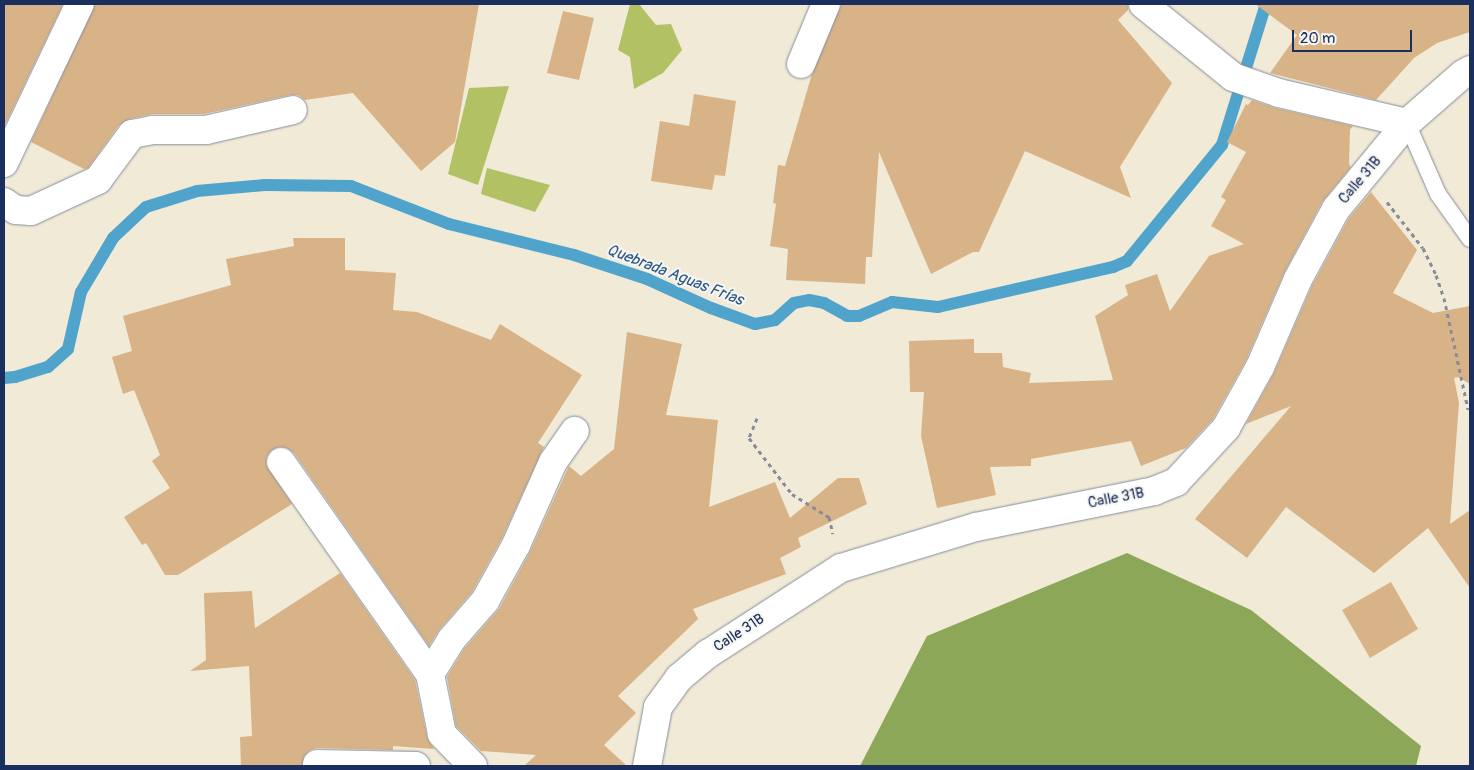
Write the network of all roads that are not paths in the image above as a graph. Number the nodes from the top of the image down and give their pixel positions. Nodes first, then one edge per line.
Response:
1 (80, 4) edge
2 (826, 4) edge
3 (1148, 6) edge
4 (801, 64) dead end
5 (1470, 70) edge
6 (293, 110) dead end
7 (1407, 122) junction
8 (4, 163) edge
9 (4, 202) edge
10 (1470, 239) edge
11 (575, 431) dead end
12 (281, 462) dead end
13 (430, 674) junction
14 (317, 764) dead end
15 (416, 766) edge
16 (472, 766) edge
17 (647, 766) edge

1 - 8 street
2 - 4 street
3 - 7 street
5 - 7 street, Calle 31B
6 - 9 street
7 - 10 lane
7 - 17 street, Calle 31B
11 - 13 street
12 - 13 street
13 - 16 street
14 - 15 street

